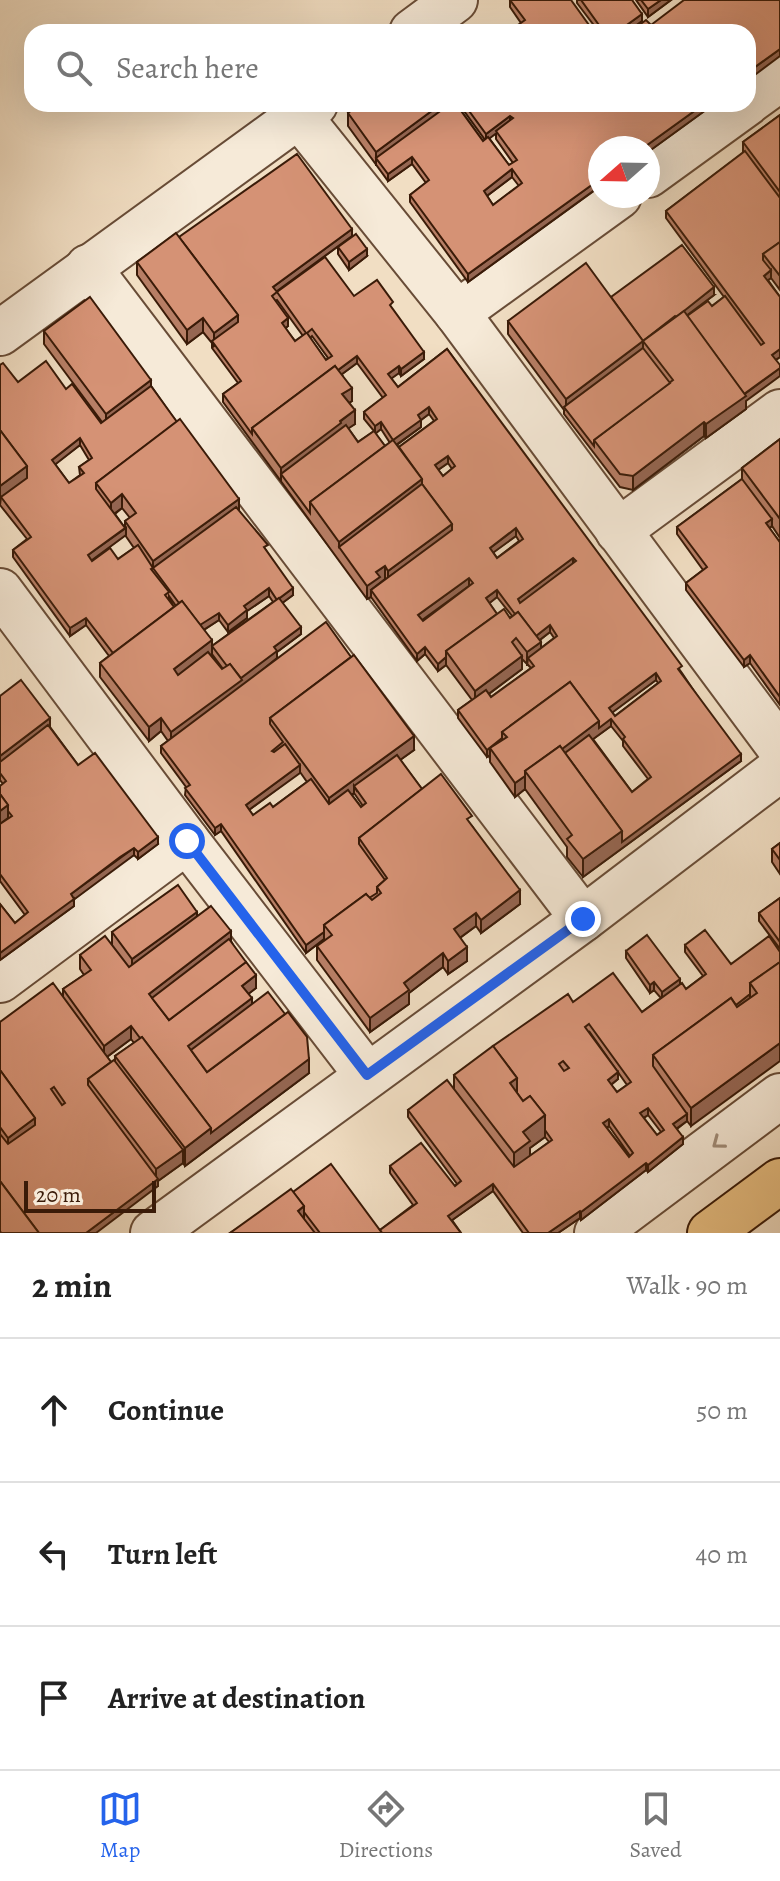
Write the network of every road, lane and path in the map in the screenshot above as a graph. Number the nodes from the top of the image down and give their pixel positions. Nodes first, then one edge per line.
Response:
1 (455, 0) edge
2 (423, 24) edge
3 (780, 79) edge
4 (756, 96) edge
5 (304, 112) edge
6 (308, 112) edge
7 (735, 112) edge
8 (660, 166) edge
9 (602, 208) edge
10 (88, 267) junction
11 (457, 313) junction
12 (0, 333) edge
13 (780, 412) edge
14 (618, 531) junction
15 (9, 620) edge
16 (780, 748) edge
17 (780, 769) edge
18 (187, 841) junction
19 (583, 919) junction
20 (0, 980) edge
21 (367, 1075) junction
22 (780, 1096) edge
23 (780, 1181) edge
24 (153, 1233) edge
25 (597, 1233) edge
26 (710, 1233) edge

1 - 2 street
3 - 4 street
5 - 10 street
6 - 11 street
7 - 8 street
9 - 11 street
10 - 12 street
10 - 19 street
11 - 14 street
13 - 14 street
14 - 16 street
15 - 18 street
17 - 19 street
18 - 20 street
18 - 21 street
19 - 21 street
21 - 24 street
22 -> 25 street
23 - 26 main road

